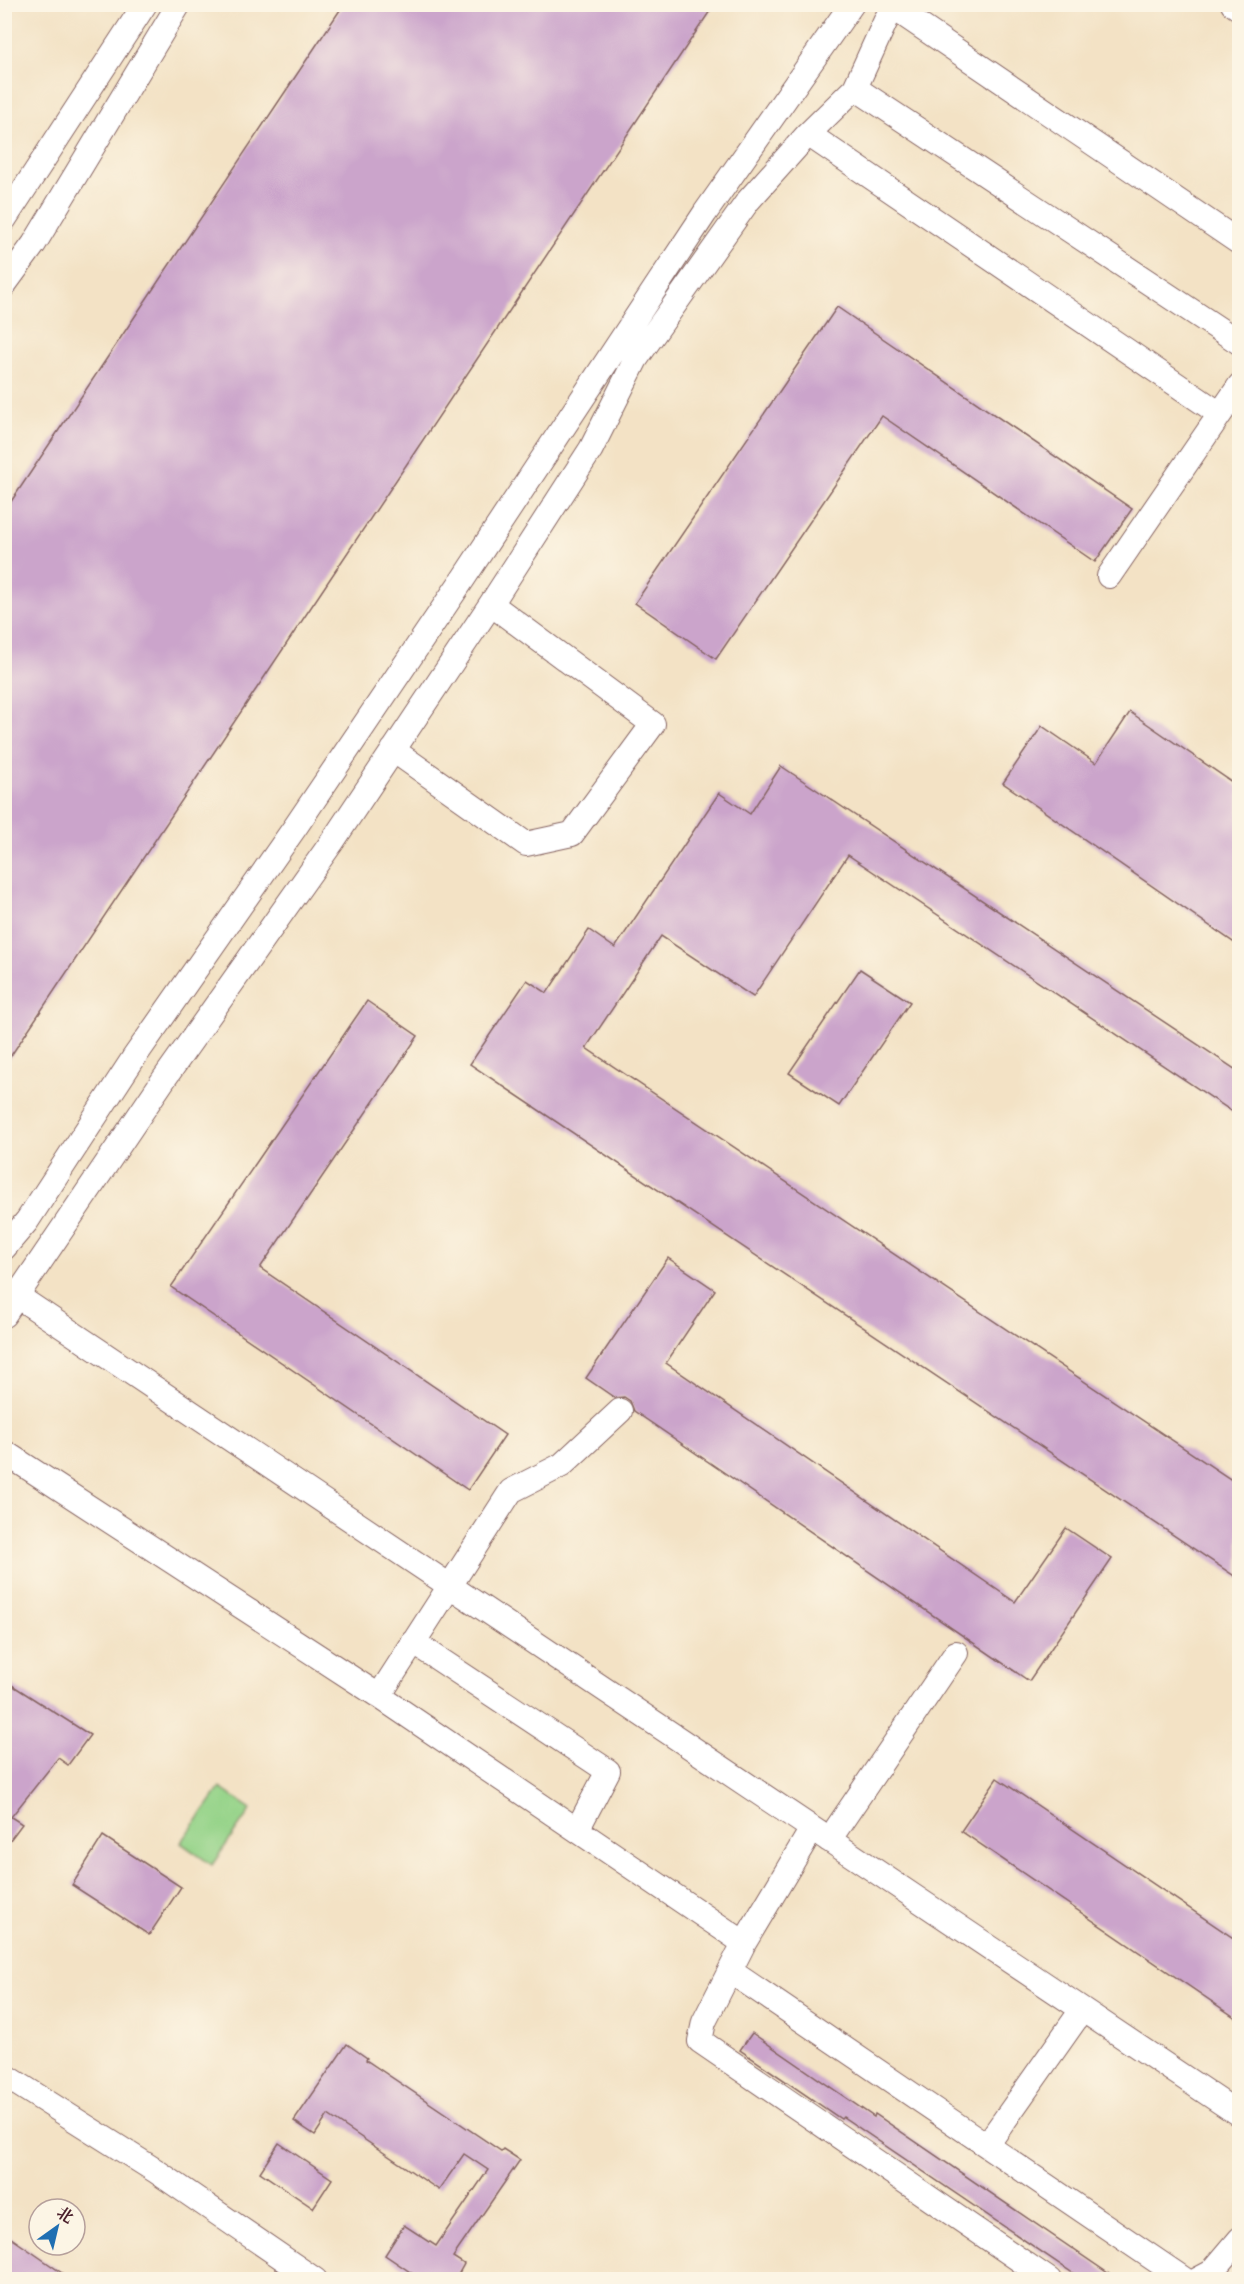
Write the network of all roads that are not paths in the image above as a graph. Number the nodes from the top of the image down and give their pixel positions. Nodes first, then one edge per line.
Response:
1 (145, 4) edge
2 (179, 4) edge
3 (852, 4) edge
4 (1233, 4) edge
5 (890, 6) edge
6 (1239, 9) edge
7 (855, 88) junction
8 (808, 134) junction
9 (4, 220) edge
10 (1239, 243) edge
11 (4, 285) edge
12 (1239, 343) edge
13 (1239, 385) edge
14 (1220, 414) junction
15 (1110, 576) dead end
16 (491, 604) junction
17 (393, 750) junction
18 (296, 826) junction
19 (326, 850) junction
20 (4, 1248) edge
21 (9, 1300) edge
22 (620, 1411) dead end
23 (4, 1452) edge
24 (450, 1587) junction
25 (414, 1642) junction
26 (956, 1653) dead end
27 (379, 1696) junction
28 (577, 1830) junction
29 (821, 1835) junction
30 (744, 1944) junction
31 (730, 1971) junction
32 (1083, 2010) junction
33 (4, 2075) edge
34 (1239, 2115) edge
35 (987, 2145) junction
36 (1239, 2239) edge
37 (315, 2280) edge
38 (1048, 2280) edge
39 (1185, 2280) edge
40 (1197, 2280) edge

1 - 9 lane
2 - 11 lane
3 - 18 lane
4 - 6 lane
5 - 7 lane
5 - 10 lane
7 - 8 lane
7 - 12 lane
8 - 14 lane
8 - 16 lane
13 - 14 lane
14 - 15 lane
16 - 17 lane
16 - 17 lane
17 - 19 lane
18 - 19 lane
18 - 20 lane
19 - 21 lane
21 - 24 lane
22 - 24 lane
23 - 27 lane
24 - 25 lane
24 - 29 lane
25 - 27 lane
25 - 28 lane
26 - 29 lane
27 - 28 lane
28 - 30 lane
29 - 30 lane
29 - 32 lane
30 - 31 lane
31 - 35 lane
31 - 38 lane
32 - 34 lane
32 - 35 lane
33 - 37 lane
35 - 39 lane
36 - 40 lane

